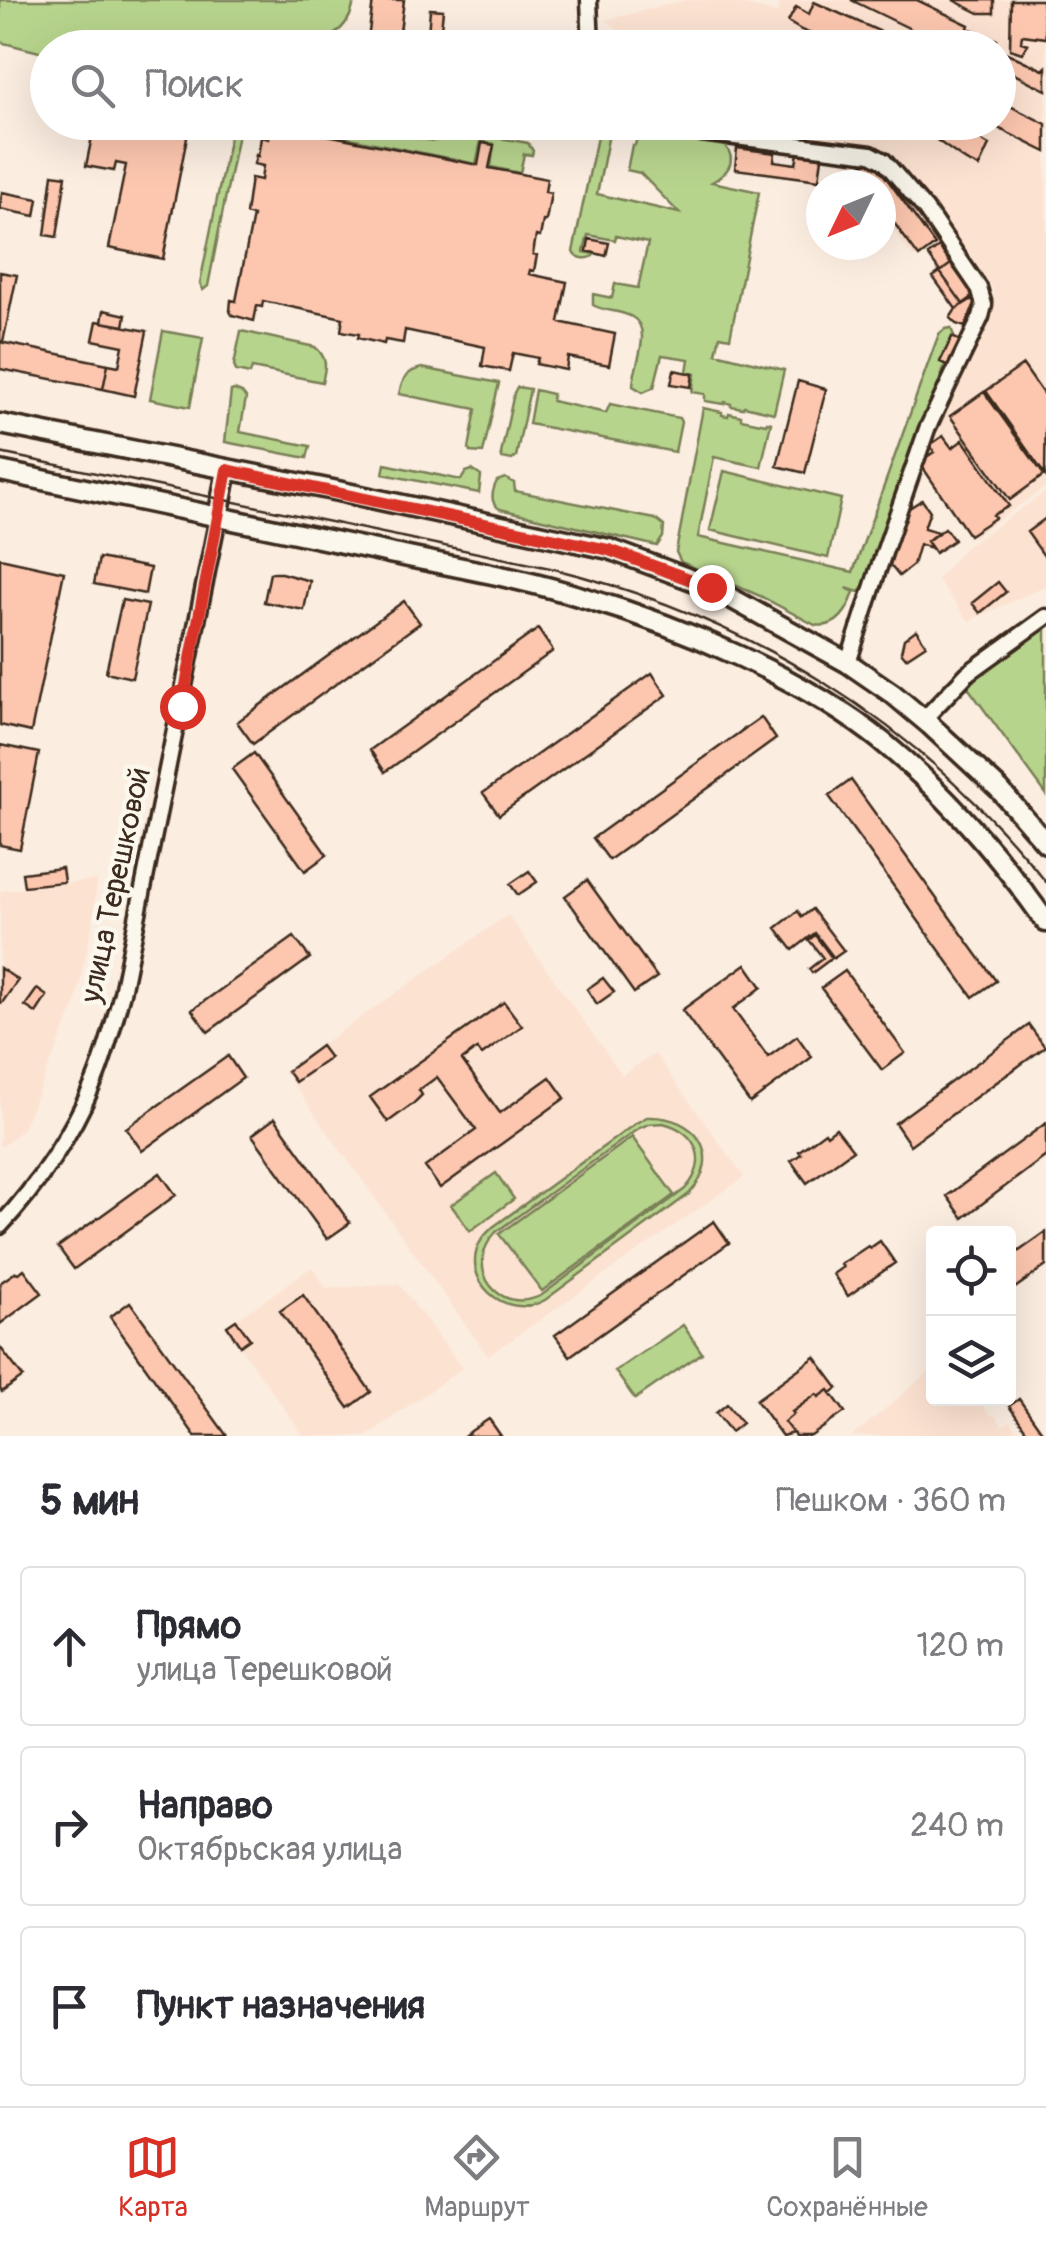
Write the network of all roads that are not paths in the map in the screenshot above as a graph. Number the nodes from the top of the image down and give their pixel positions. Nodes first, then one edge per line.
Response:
1 (589, 0) edge
2 (590, 30) edge
3 (759, 140) edge
4 (0, 424) edge
5 (227, 470) junction
6 (0, 471) edge
7 (218, 517) junction
8 (1046, 618) edge
9 (848, 663) junction
10 (924, 719) junction
11 (1046, 844) edge
12 (1046, 922) edge
13 (0, 1226) edge

1 - 2 street
3 - 9 street
4 - 5 main road
5 - 7 main road, улица Терешковой
5 - 9 main road
6 - 7 main road
7 - 12 main road
7 - 13 street, улица Терешковой
8 - 10 street
9 - 10 main road
10 - 11 main road

